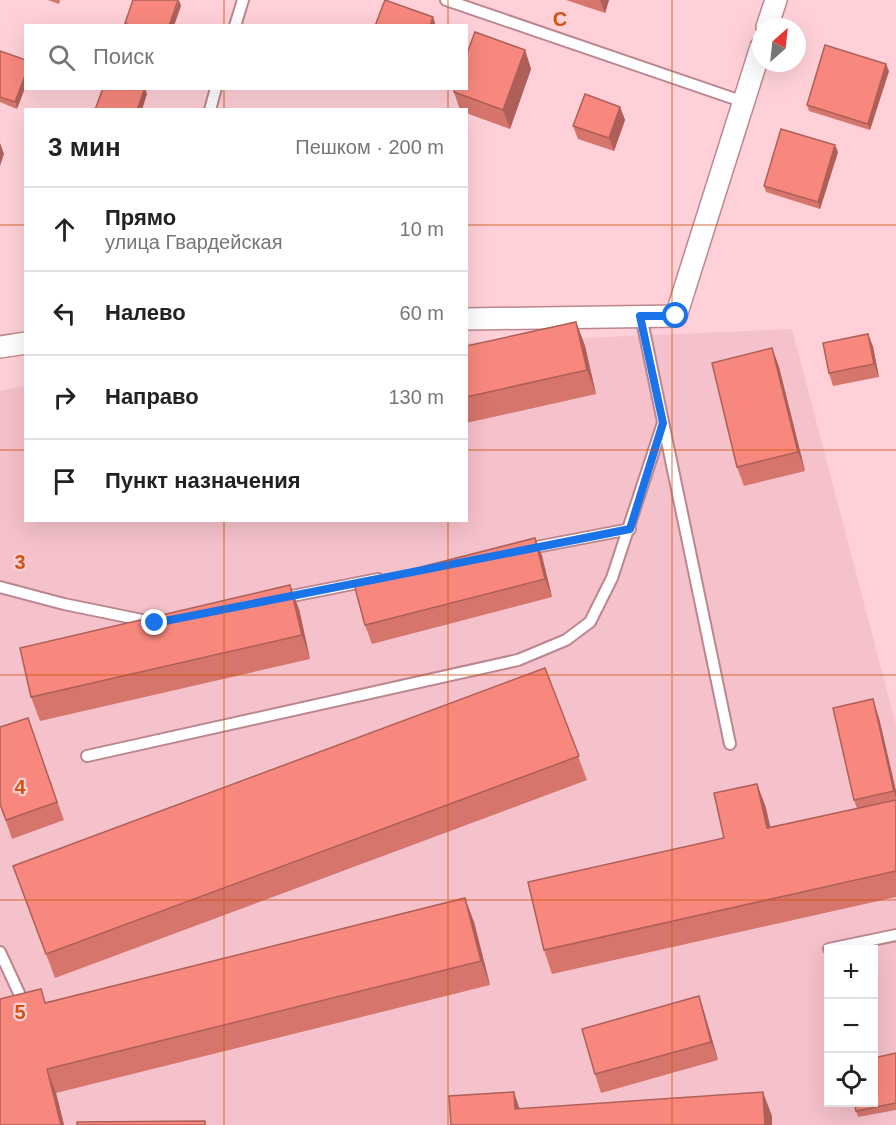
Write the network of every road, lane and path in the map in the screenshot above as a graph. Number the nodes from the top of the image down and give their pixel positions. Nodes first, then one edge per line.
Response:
1 (243, 0) edge
2 (446, 0) edge
3 (776, 0) edge
4 (770, 18) edge
5 (236, 24) edge
6 (753, 72) edge
7 (215, 90) edge
8 (744, 102) junction
9 (211, 108) edge
10 (640, 316) junction
11 (468, 319) edge
12 (24, 343) edge
13 (0, 347) edge
14 (663, 423) junction
15 (630, 529) junction
16 (514, 552) edge
17 (387, 577) edge
18 (0, 587) edge
19 (271, 600) edge
20 (167, 621) edge
21 (730, 744) dead end
22 (87, 756) dead end
23 (896, 935) edge
24 (848, 945) edge
25 (0, 952) edge
26 (38, 1006) edge

1 - 5 lane
2 - 8 lane
3 - 4 street
6 - 8 street
7 - 9 lane
8 - 10 street
10 - 11 street
10 - 14 lane
12 - 13 street
14 - 15 lane
14 - 21 lane
15 - 16 lane
15 - 22 lane
17 - 19 lane
18 - 20 lane
23 - 24 lane
25 - 26 lane

